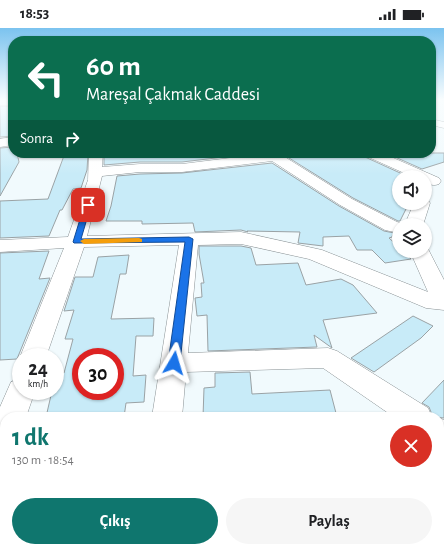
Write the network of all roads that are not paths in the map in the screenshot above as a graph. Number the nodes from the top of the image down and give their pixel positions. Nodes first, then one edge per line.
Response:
1 (250, 158) edge
2 (276, 158) edge
3 (385, 158) edge
4 (96, 162) edge
5 (439, 177) edge
6 (432, 186) edge
7 (392, 226) edge
8 (189, 239) junction
9 (76, 242) junction
10 (0, 246) edge
11 (423, 258) edge
12 (444, 303) edge
13 (37, 348) edge
14 (174, 363) junction
15 (17, 400) edge
16 (13, 412) edge
17 (168, 412) edge
18 (409, 412) edge

1 - 4 street
2 - 7 street
3 - 5 street
4 - 9 street
5 - 6 street
8 - 9 street
8 - 12 street
8 - 14 street
9 - 10 street
9 - 13 street
11 - 12 street
14 - 17 street
14 - 18 street
15 - 16 street

